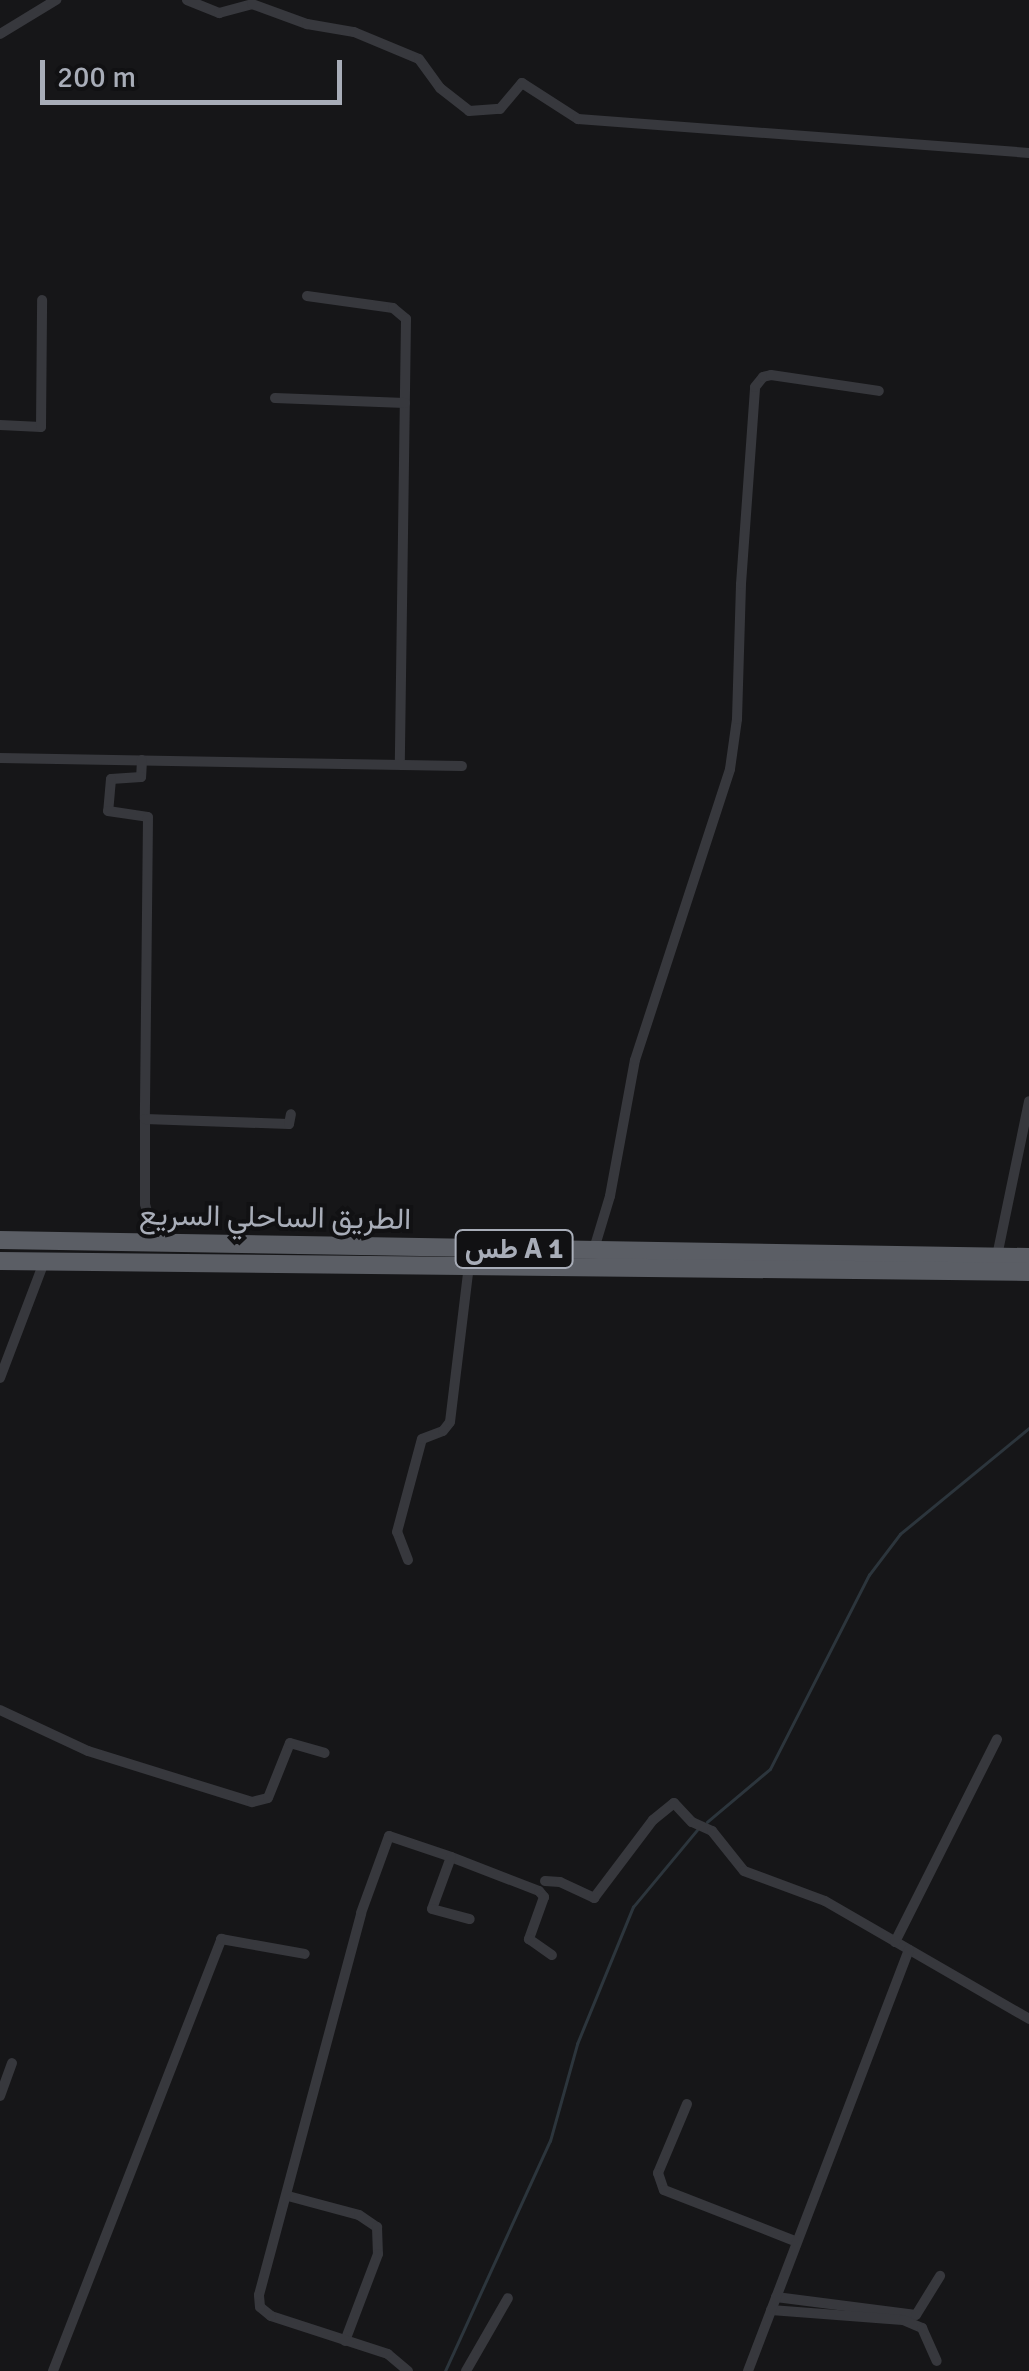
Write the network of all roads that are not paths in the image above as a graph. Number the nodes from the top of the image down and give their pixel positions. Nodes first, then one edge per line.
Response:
1 (56, 0) edge
2 (187, 0) edge
3 (0, 34) edge
4 (1029, 153) edge
5 (307, 296) dead end
6 (42, 300) dead end
7 (878, 391) dead end
8 (275, 398) dead end
9 (405, 404) junction
10 (0, 425) edge
11 (0, 758) edge
12 (142, 760) junction
13 (400, 764) junction
14 (462, 766) dead end
15 (1029, 1100) edge
16 (291, 1114) dead end
17 (145, 1119) junction
18 (0, 1240) edge
19 (156, 1245) junction
20 (594, 1249) junction
21 (997, 1256) junction
22 (1029, 1257) edge
23 (0, 1262) edge
24 (44, 1262) junction
25 (469, 1266) junction
26 (1029, 1272) edge
27 (0, 1378) edge
28 (408, 1560) dead end
29 (0, 1710) edge
30 (996, 1739) dead end
31 (325, 1753) dead end
32 (450, 1856) junction
33 (544, 1881) dead end
34 (470, 1920) dead end
35 (895, 1942) junction
36 (909, 1950) junction
37 (304, 1954) dead end
38 (552, 1955) dead end
39 (1029, 2019) edge
40 (12, 2064) dead end
41 (0, 2096) edge
42 (688, 2104) dead end
43 (288, 2196) junction
44 (795, 2241) junction
45 (940, 2276) dead end
46 (776, 2297) junction
47 (508, 2298) dead end
48 (771, 2310) junction
49 (345, 2340) junction
50 (937, 2360) dead end
51 (54, 2371) edge
52 (408, 2371) edge
53 (466, 2371) edge
54 (748, 2371) edge

1 - 3 street
2 - 4 street
5 - 9 street
6 - 10 street
7 - 20 street
8 - 9 street
9 - 13 street
11 - 12 street
12 - 13 street
12 - 17 street
13 - 14 street
15 - 21 street
16 - 17 street
17 - 19 street
18 - 19 highway, الطريق الساحلي السريع / طس A 1
19 - 20 highway, الطريق الساحلي السريع / طس A 1
20 - 21 highway, الطريق الساحلي السريع / طس A 1
21 - 22 highway, الطريق الساحلي السريع / طس A 1
23 - 24 highway, الطريق الساحلي السريع / طس A 1
24 - 25 highway, الطريق الساحلي السريع / طس A 1
24 - 27 street
25 - 26 highway, الطريق الساحلي السريع / طس A 1
25 - 28 street
29 - 31 street
30 - 35 street
32 - 34 street
32 - 38 street
32 - 43 street
33 - 35 street
35 - 36 street
36 - 39 street
36 - 44 street
37 - 51 street
40 - 41 street
42 - 44 street
43 - 49 street
43 - 49 street
44 - 46 street
45 - 46 street
46 - 48 street
47 - 53 street
48 - 50 street
48 - 54 street
49 - 52 street

